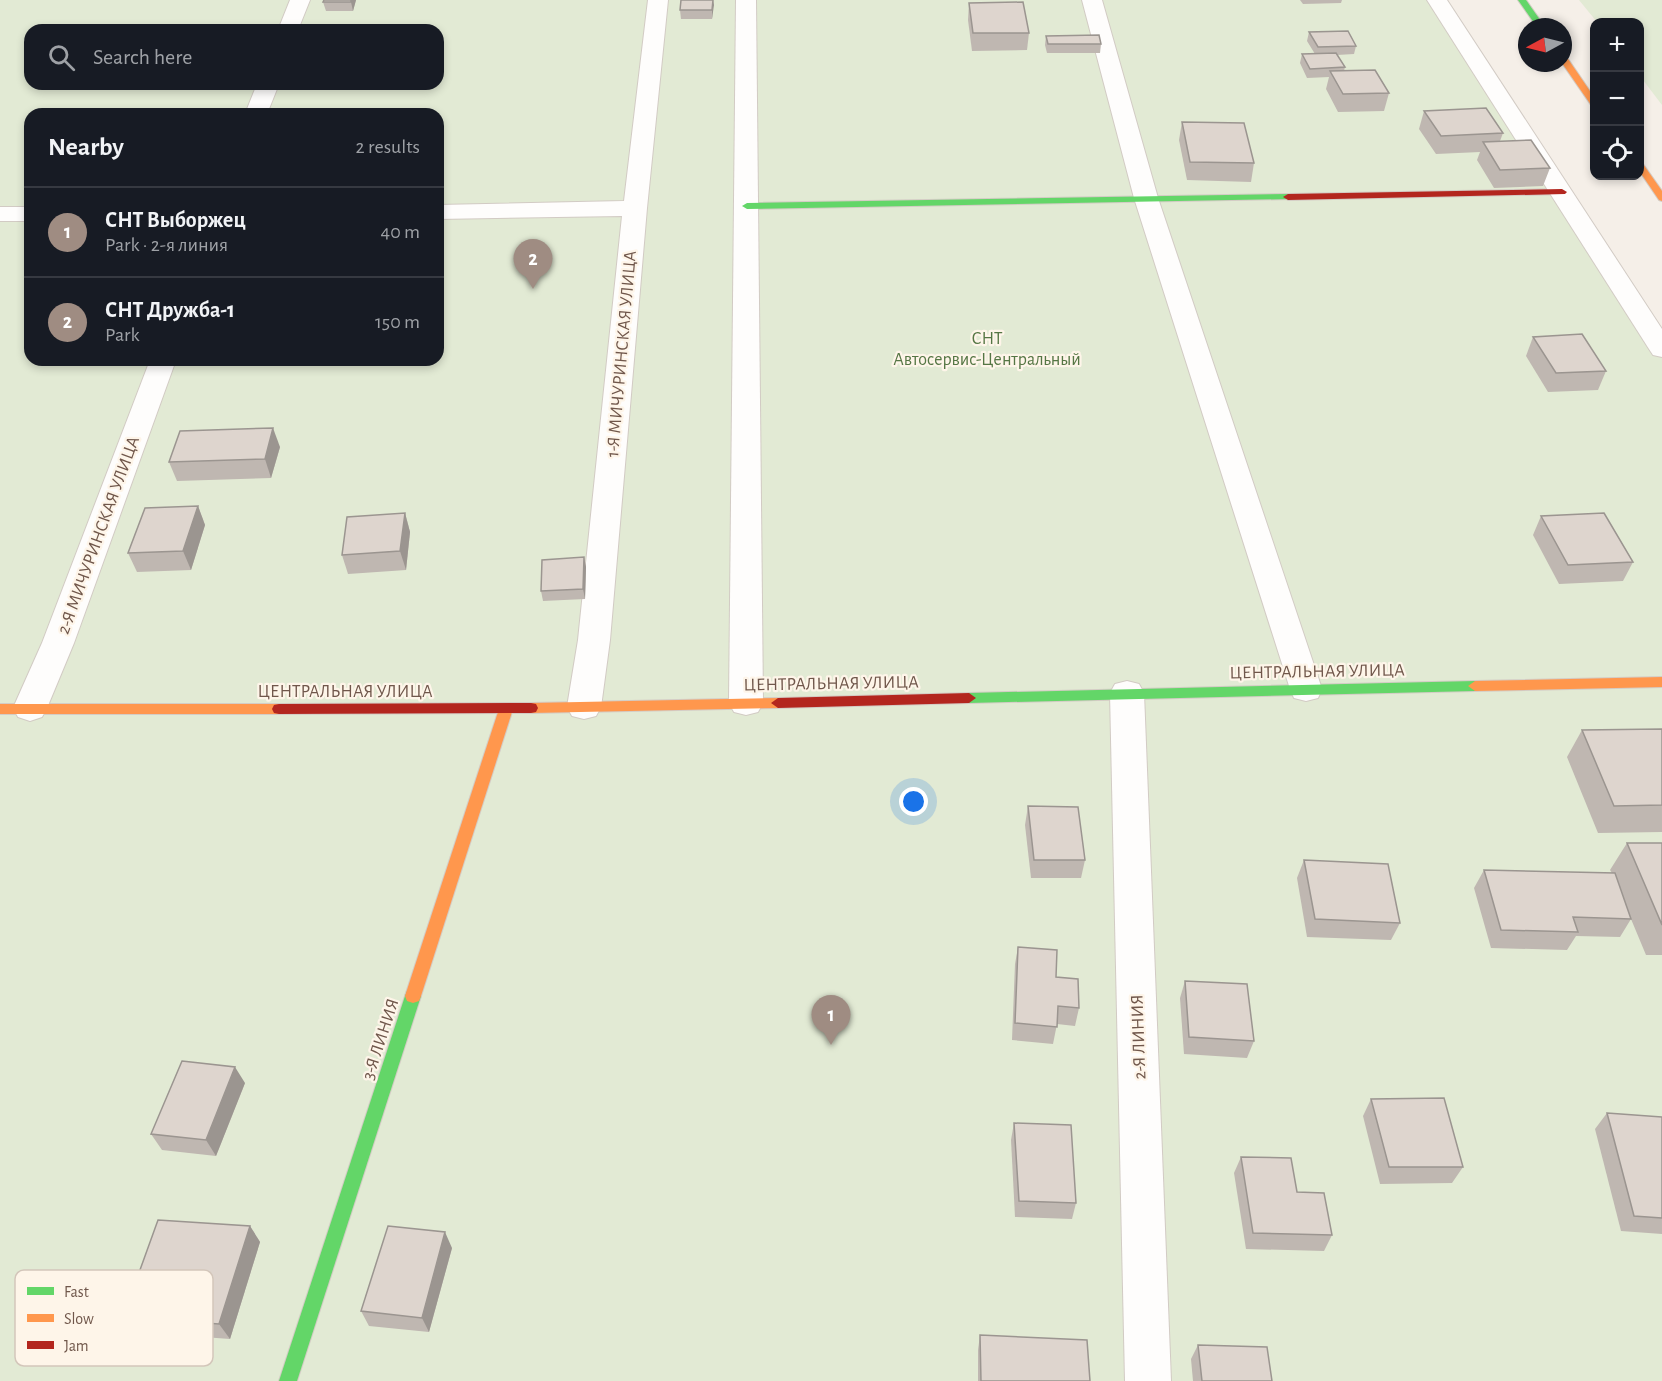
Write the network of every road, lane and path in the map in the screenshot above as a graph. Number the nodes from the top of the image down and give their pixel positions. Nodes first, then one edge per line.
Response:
1 (300, 0) edge
2 (658, 0) edge
3 (746, 0) edge
4 (1092, 0) edge
5 (1437, 0) edge
6 (1522, 0) edge
7 (1535, 18) edge
8 (290, 24) edge
9 (1572, 71) edge
10 (266, 90) edge
11 (1590, 97) edge
12 (258, 108) edge
13 (1644, 172) edge
14 (1562, 192) junction
15 (1146, 198) junction
16 (1662, 198) edge
17 (747, 206) junction
18 (635, 208) junction
19 (444, 212) edge
20 (0, 214) edge
21 (24, 214) edge
22 (1662, 349) edge
23 (161, 366) edge
24 (1662, 682) edge
25 (1306, 689) junction
26 (1127, 693) junction
27 (746, 703) junction
28 (584, 707) junction
29 (30, 708) junction
30 (0, 709) edge
31 (506, 709) junction
32 (288, 1381) edge
33 (1148, 1381) edge

1 - 8 street
2 - 18 street, 1-Я МИЧУРИНСКАЯ УЛИЦА
3 - 17 street
4 - 15 street
5 - 14 street
6 - 7 street
9 - 11 street
10 - 12 street
13 - 16 street
14 - 15 street
14 - 22 street
15 - 17 street
15 - 25 street
17 - 27 street
18 - 19 street
18 - 28 street, 1-Я МИЧУРИНСКАЯ УЛИЦА
20 - 21 street
23 - 29 street, 2-Я МИЧУРИНСКАЯ УЛИЦА
24 - 25 street, ЦЕНТРАЛЬНАЯ УЛИЦА
25 - 26 street, ЦЕНТРАЛЬНАЯ УЛИЦА
26 - 27 street, ЦЕНТРАЛЬНАЯ УЛИЦА
26 - 33 street, 2-Я ЛИНИЯ
27 - 28 street, ЦЕНТРАЛЬНАЯ УЛИЦА
28 - 31 street, ЦЕНТРАЛЬНАЯ УЛИЦА
29 - 30 street, ЦЕНТРАЛЬНАЯ УЛИЦА
29 - 31 street, ЦЕНТРАЛЬНАЯ УЛИЦА
31 - 32 street, 3-Я ЛИНИЯ

